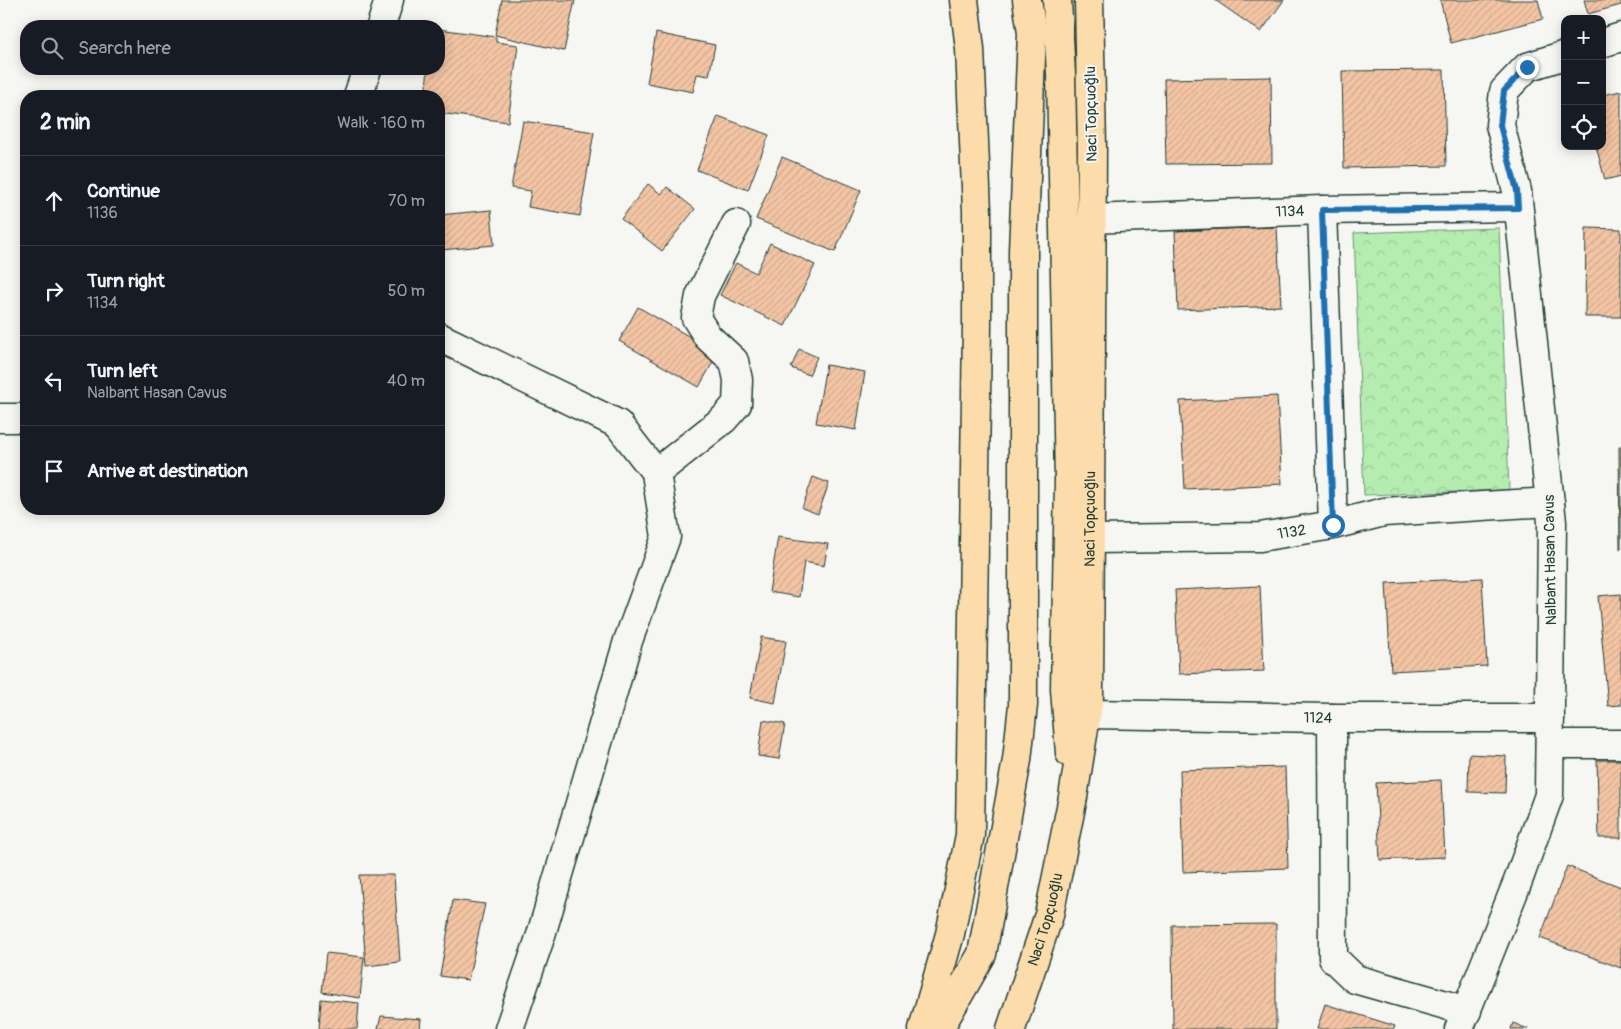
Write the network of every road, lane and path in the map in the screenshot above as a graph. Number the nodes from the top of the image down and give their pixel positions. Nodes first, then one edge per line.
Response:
1 (389, 0) edge
2 (964, 0) edge
3 (1026, 0) edge
4 (1057, 0) edge
5 (1089, 0) edge
6 (1108, 0) edge
7 (382, 20) edge
8 (1621, 37) edge
9 (1606, 42) edge
10 (1561, 56) edge
11 (365, 75) edge
12 (1090, 79) junction
13 (360, 90) edge
14 (1518, 208) junction
15 (1322, 210) junction
16 (1091, 219) junction
17 (736, 224) dead end
18 (445, 340) edge
19 (0, 418) edge
20 (20, 418) edge
21 (656, 474) junction
22 (1550, 502) junction
23 (1333, 525) junction
24 (1091, 539) junction
25 (1086, 714) junction
26 (1332, 718) junction
27 (1550, 731) junction
28 (1621, 744) edge
29 (1073, 797) junction
30 (1463, 1020) edge
31 (509, 1029) edge
32 (923, 1029) edge
33 (939, 1029) edge
34 (1012, 1029) edge

1 - 7 street
2 - 32 main road
3 - 33 main road
4 - 29 main road
5 - 12 main road, Naci Topçuoğlu
6 - 12 main road
8 - 9 street
10 - 14 street, Nalbant Hasan Cavus
11 - 13 street
12 - 16 main road, Naci Topçuoğlu
14 - 15 street, 1134
14 - 22 street, Nalbant Hasan Cavus
15 - 16 street, 1134
15 - 23 street
16 - 24 main road, Naci Topçuoğlu
17 - 21 street
18 - 21 street
19 - 20 street
21 - 31 street
22 - 23 street, 1132
22 - 27 street, Nalbant Hasan Cavus
23 - 24 street, 1132
24 - 25 main road, Naci Topçuoğlu
25 - 26 street, 1124
25 - 29 main road, Naci Topçuoğlu
26 - 27 street, 1124
26 - 30 street
27 - 28 street, 1124
27 - 30 street, Nalbant Hasan Cavus
29 - 34 main road, Naci Topçuoğlu

